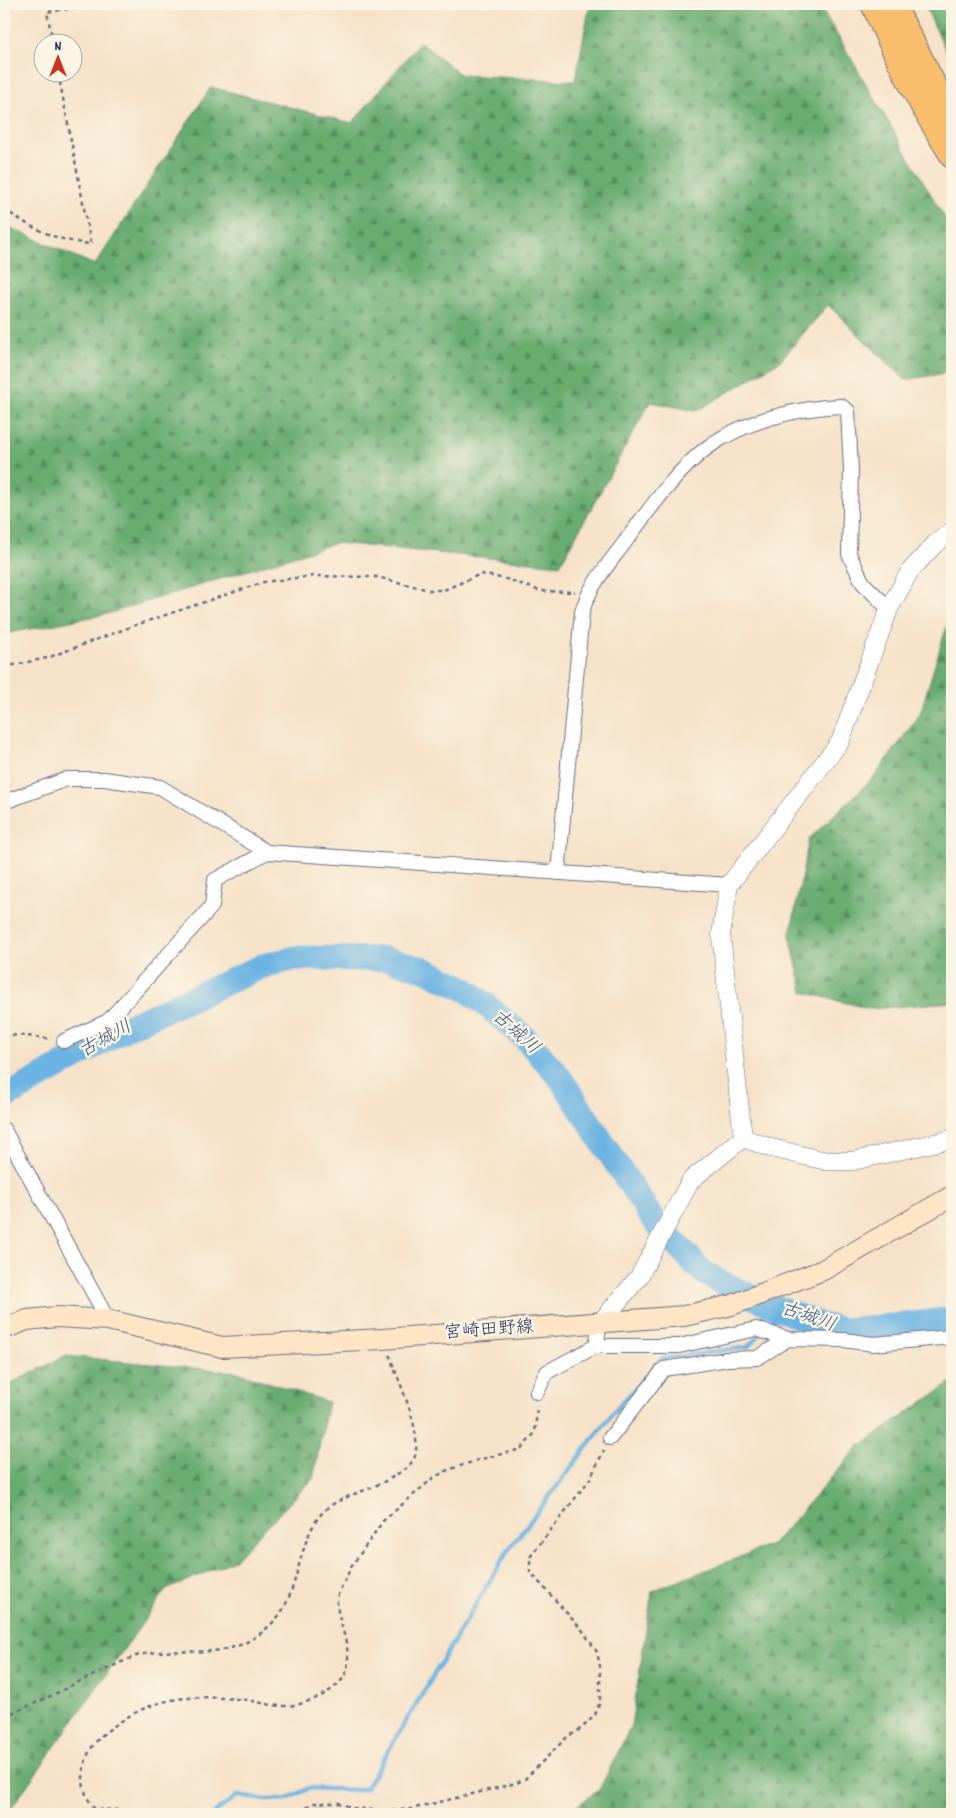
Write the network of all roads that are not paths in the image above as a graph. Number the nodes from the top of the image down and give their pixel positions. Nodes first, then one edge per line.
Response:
1 (872, 4) edge
2 (894, 4) edge
3 (952, 118) edge
4 (952, 157) edge
5 (952, 531) edge
6 (889, 610) junction
7 (4, 802) edge
8 (266, 852) junction
9 (558, 873) junction
10 (729, 885) junction
11 (64, 1041) road end
12 (4, 1130) edge
13 (743, 1138) junction
14 (952, 1139) edge
15 (952, 1196) edge
16 (108, 1320) junction
17 (600, 1323) junction
18 (4, 1329) edge
19 (952, 1337) edge
20 (788, 1339) junction
21 (596, 1346) junction
22 (537, 1392) road end
23 (610, 1438) road end

1 - 4 main road
2 - 3 main road
5 - 6 street
6 - 9 street
6 - 10 street
7 - 8 street
8 - 9 street
8 - 11 street
9 - 10 street
10 - 13 street
12 - 16 street
13 - 14 street
13 - 17 street
15 - 17 main road, 宮崎田野線
16 - 17 main road, 宮崎田野線
16 - 18 main road, 宮崎田野線
17 - 21 street
19 - 20 street
20 - 21 street
20 - 23 street
21 - 22 street

